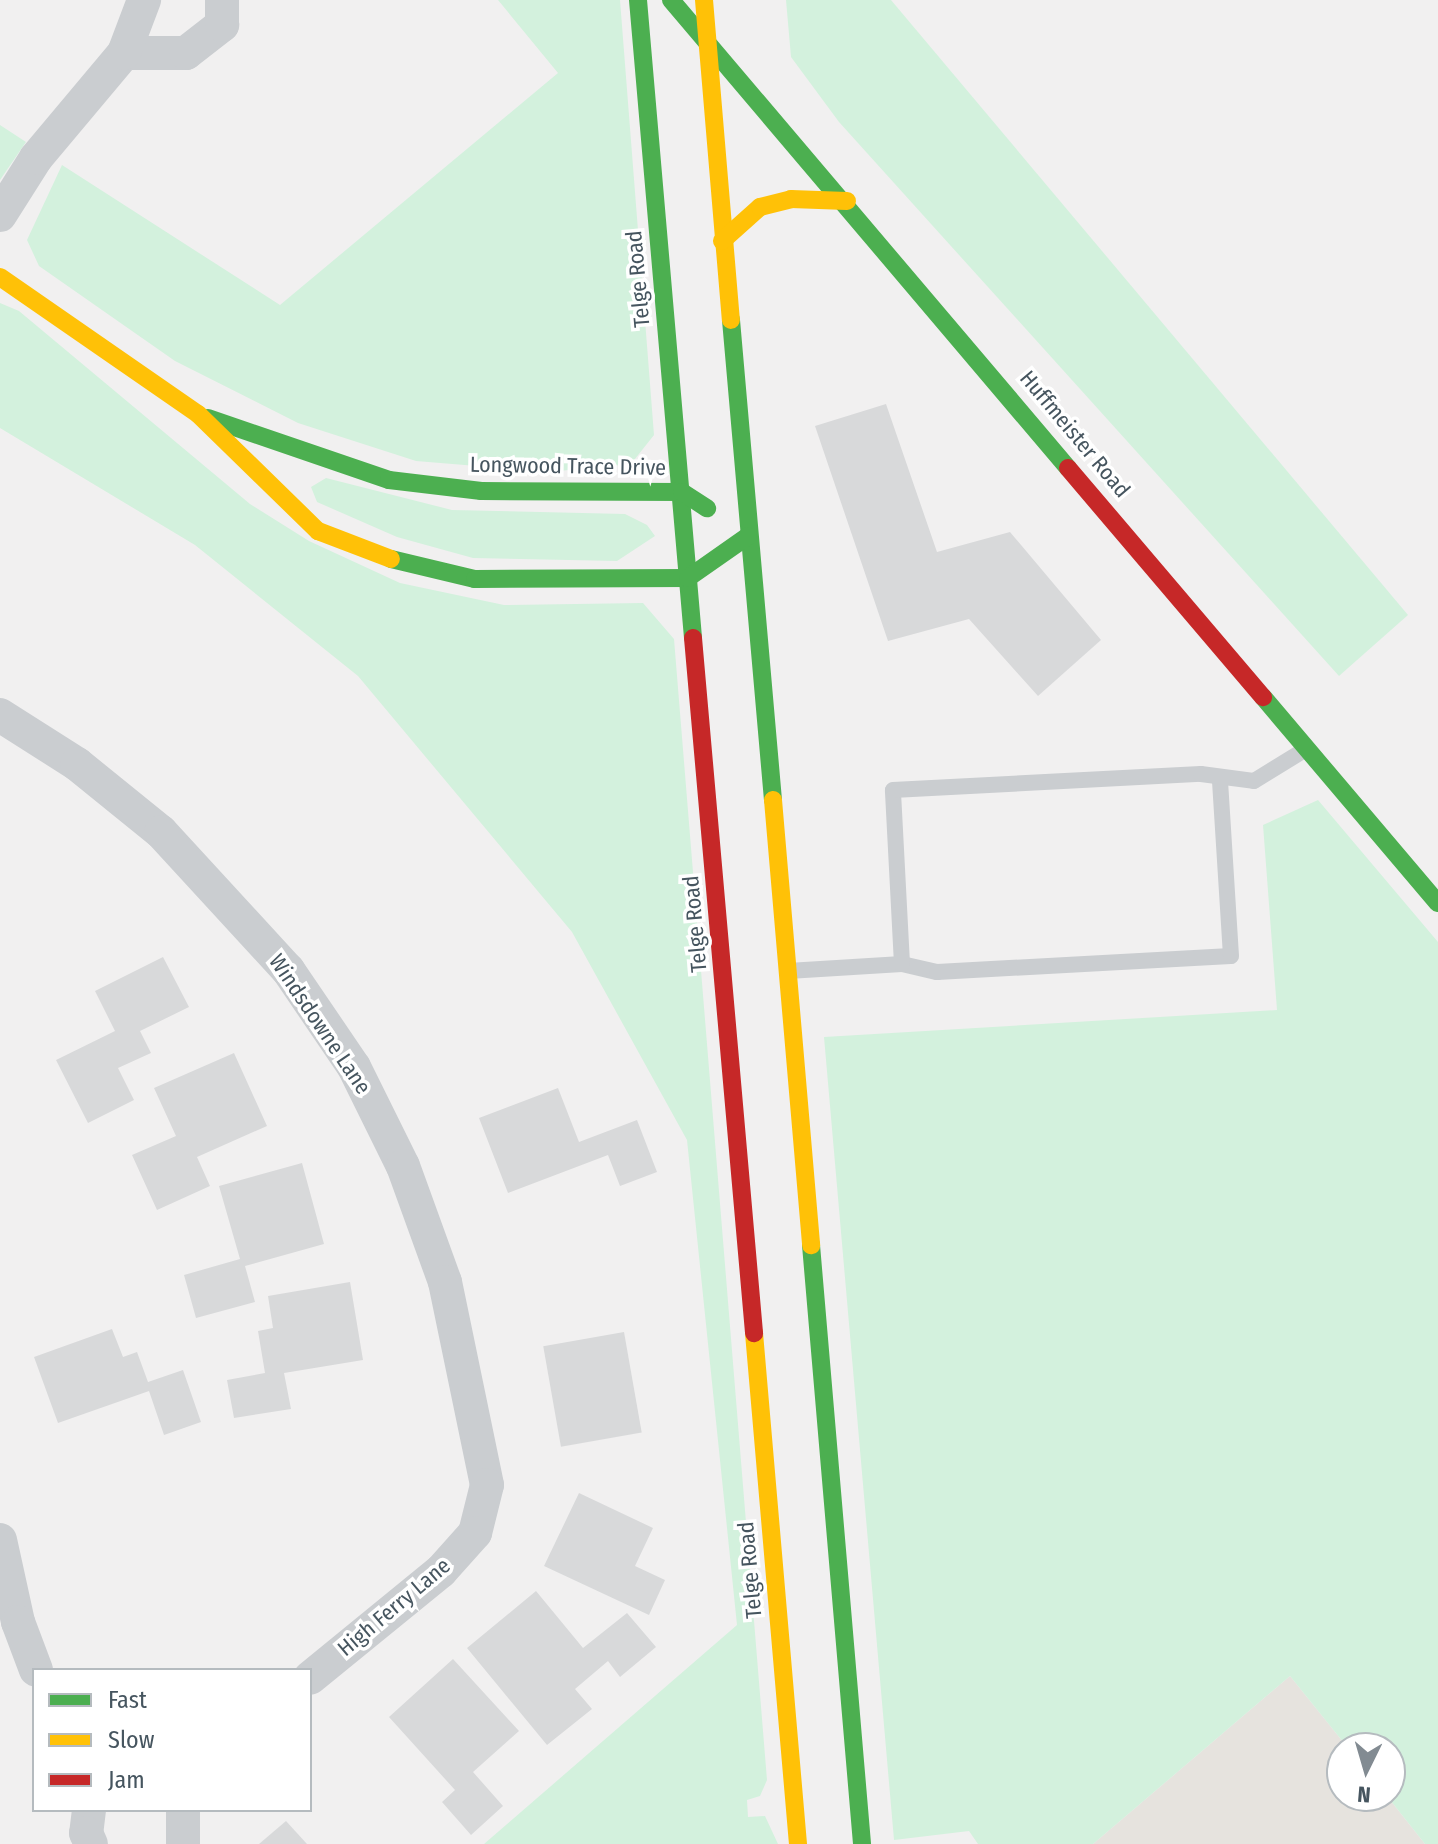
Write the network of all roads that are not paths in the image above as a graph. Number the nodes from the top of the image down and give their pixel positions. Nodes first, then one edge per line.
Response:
1 (144, 0) edge
2 (222, 0) edge
3 (638, 0) edge
4 (671, 0) edge
5 (704, 0) edge
6 (705, 42) junction
7 (124, 53) junction
8 (847, 201) junction
9 (0, 215) edge
10 (722, 241) junction
11 (0, 277) edge
12 (198, 414) junction
13 (682, 492) junction
14 (748, 536) junction
15 (688, 578) junction
16 (0, 715) edge
17 (1307, 748) junction
18 (1220, 780) junction
19 (1438, 903) edge
20 (902, 964) junction
21 (788, 971) junction
22 (475, 1533) joint
23 (0, 1540) edge
24 (846, 1657) junction
25 (783, 1662) junction
26 (35, 1668) edge
27 (312, 1676) edge
28 (89, 1812) edge
29 (183, 1812) edge
30 (91, 1844) edge
31 (183, 1844) edge
32 (798, 1844) edge
33 (862, 1844) edge

1 - 7 street
2 - 7 street
3 - 13 main road, Telge Road
4 - 6 main road, Huffmeister Road
5 - 6 main road
6 - 8 main road, Huffmeister Road
6 - 10 main road
7 - 9 street
8 - 10 main road
8 - 17 main road, Huffmeister Road
10 - 14 main road
11 - 12 main road, Longwood Trace Drive
12 - 13 main road, Longwood Trace Drive
12 - 15 main road, Longwood Trace Drive
13 - 14 main road, Longwood Trace Drive
13 - 15 main road, Telge Road
14 - 15 main road
14 - 21 main road
15 - 25 main road, Telge Road
16 - 22 street, Windsdowne Lane
17 - 18 lane
17 - 19 main road, Huffmeister Road
18 - 20 lane
18 - 20 lane
20 - 21 lane
21 - 24 main road
22 - 27 street, High Ferry Lane
23 - 26 street
24 - 25 main road
24 - 33 main road
25 - 32 main road, Telge Road
28 - 30 street
29 - 31 street

